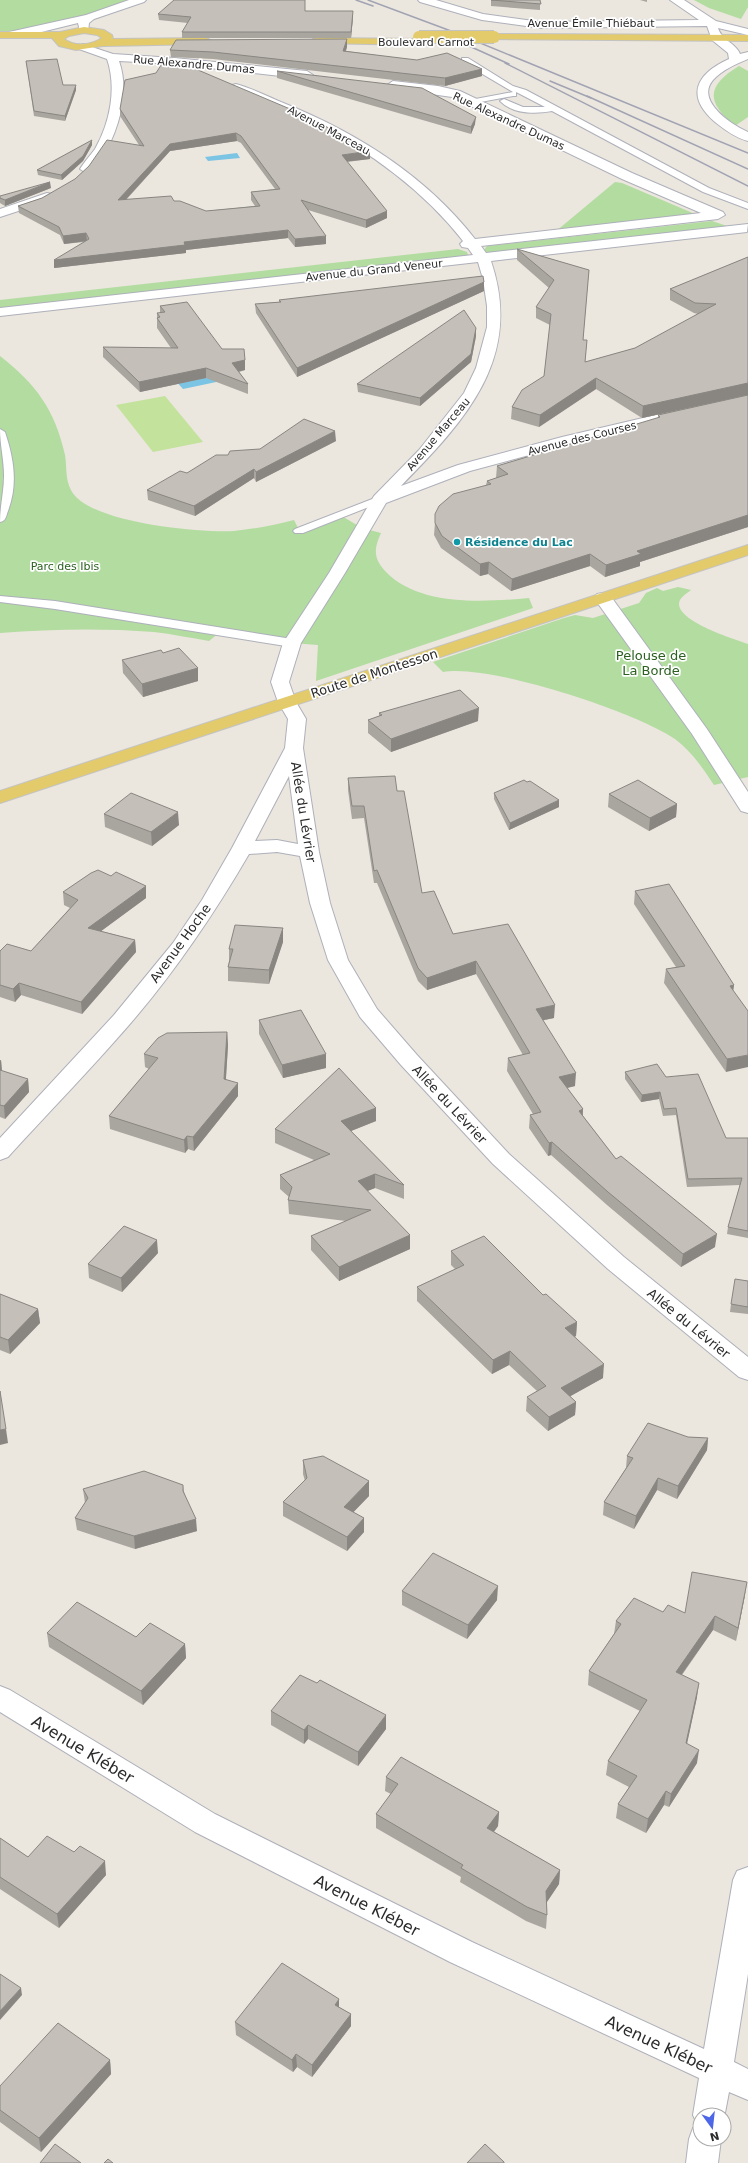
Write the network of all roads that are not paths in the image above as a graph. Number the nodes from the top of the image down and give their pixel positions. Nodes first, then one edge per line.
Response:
1 (140, 0) edge
2 (424, 0) edge
3 (676, 0) edge
4 (90, 17) junction
5 (712, 23) junction
6 (84, 30) junction
7 (748, 32) edge
8 (216, 38) edge
9 (748, 38) edge
10 (61, 39) junction
11 (307, 39) edge
12 (2, 40) edge
13 (719, 40) junction
14 (101, 43) junction
15 (748, 43) edge
16 (83, 46) joint
17 (748, 55) edge
18 (112, 57) junction
19 (466, 60) edge
20 (735, 60) junction
21 (174, 61) junction
22 (215, 65) junction
23 (322, 77) edge
24 (223, 83) edge
25 (384, 84) edge
26 (523, 92) junction
27 (504, 101) dead end
28 (473, 102) junction
29 (553, 108) junction
30 (748, 137) edge
31 (78, 177) edge
32 (61, 190) edge
33 (706, 190) junction
34 (690, 204) junction
35 (748, 206) edge
36 (0, 213) edge
37 (718, 215) junction
38 (748, 228) edge
39 (473, 243) junction
40 (457, 245) dead end
41 (482, 258) junction
42 (0, 312) edge
43 (675, 416) edge
44 (0, 432) edge
45 (436, 457) junction
46 (464, 468) junction
47 (380, 499) junction
48 (0, 519) edge
49 (299, 531) dead end
50 (748, 550) edge
51 (603, 598) junction
52 (0, 599) edge
53 (292, 643) junction
54 (287, 702) junction
55 (294, 748) junction
56 (0, 797) edge
57 (748, 807) edge
58 (242, 848) junction
59 (309, 852) junction
60 (0, 1152) edge
61 (748, 1371) edge
62 (1, 1701) edge
63 (748, 1880) edge
64 (716, 2070) junction
65 (748, 2085) edge
66 (710, 2107) edge
67 (705, 2147) edge
68 (702, 2163) edge

1 - 4 street
2 - 5 street, Avenue Émile Thiébaut
3 - 5 street
4 - 6 street
4 - 12 street
5 - 7 street
5 - 13 street
6 - 10 main road
6 - 14 main road
8 - 14 main road
9 - 13 main road, Boulevard Carnot
10 - 12 main road
10 - 16 main road
11 - 13 main road, Boulevard Carnot
13 - 15 main road, Boulevard Carnot
13 - 20 street
14 - 16 street, Rue Alexandre Dumas
14 - 18 street, Rue Alexandre Dumas
17 - 20 street
18 - 21 street, Rue Alexandre Dumas
18 - 31 street
19 - 26 lane
20 - 30 street
21 - 22 street, Rue Alexandre Dumas
21 - 22 street
22 - 23 street, Rue Alexandre Dumas
24 - 39 street, Avenue Marceau
25 - 28 street, Rue Alexandre Dumas
26 - 28 lane
26 - 29 lane
27 - 29 lane
28 - 34 street, Rue Alexandre Dumas
29 - 33 lane
32 - 36 street
33 - 34 lane
33 - 35 lane
34 - 37 street, Rue Alexandre Dumas
37 - 38 street, Rue Alexandre Dumas
37 - 39 street, Avenue du Grand Veneur
38 - 41 street, Avenue du Grand Veneur
39 - 40 street, Avenue du Grand Veneur
39 - 41 street, Avenue Marceau
41 - 42 street, Avenue du Grand Veneur
41 - 45 street, Avenue Marceau
43 - 46 street, Avenue des Courses
44 - 48 lane
45 - 46 street
45 - 47 street, Avenue Marceau
46 - 47 street, Avenue des Courses
47 - 49 lane, Avenue des Courses
47 - 53 street, Avenue Marceau
50 - 51 main road, Route de Montesson
51 - 54 main road, Route de Montesson
51 - 57 street
52 - 53 lane
53 - 54 street, Avenue Marceau
54 - 55 street, Avenue Hoche
54 - 56 main road, Route de Montesson
55 - 58 street, Avenue Hoche
55 - 59 street, Allée du Lévrier
58 - 59 street
58 - 60 street, Avenue Hoche
59 - 61 street, Allée du Lévrier
62 - 64 street, Avenue Kléber
63 - 64 street
64 - 65 street, Avenue Kléber
64 - 66 street
67 - 68 street

